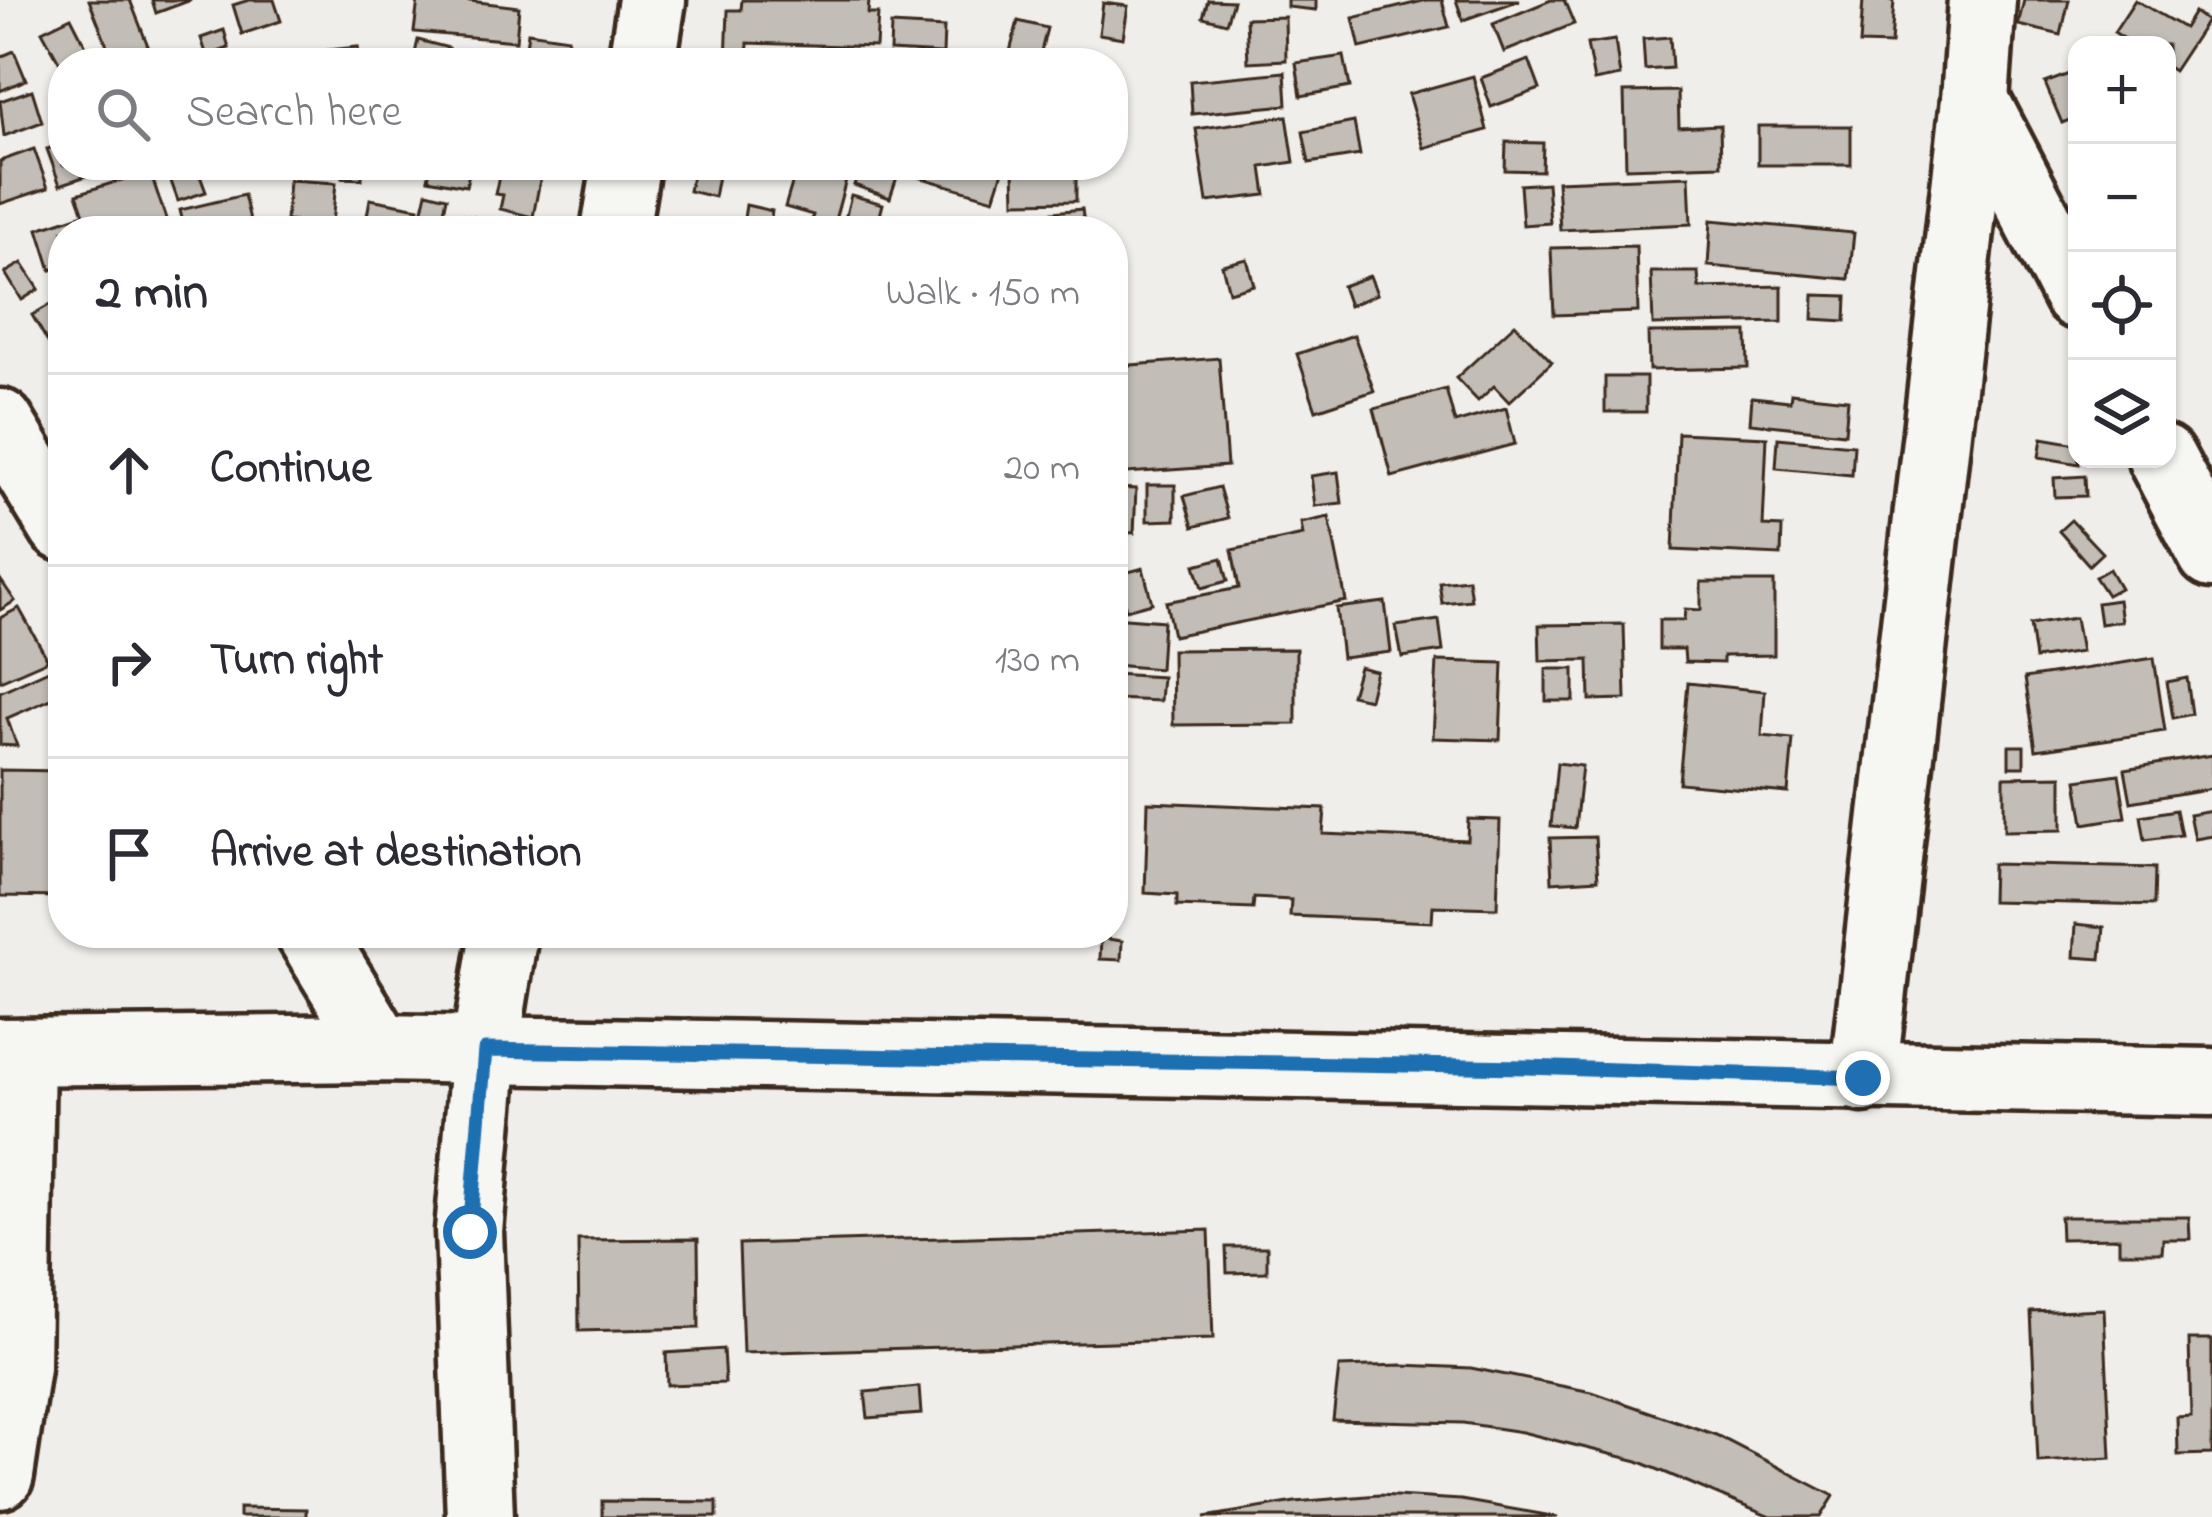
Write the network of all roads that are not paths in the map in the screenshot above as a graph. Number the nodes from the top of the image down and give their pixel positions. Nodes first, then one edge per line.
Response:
1 (652, 0) edge
2 (1982, 0) edge
3 (644, 48) edge
4 (1975, 100) junction
5 (624, 180) edge
6 (618, 216) edge
7 (2068, 278) edge
8 (0, 423) edge
9 (2167, 468) edge
10 (48, 502) edge
11 (2212, 554) edge
12 (319, 948) edge
13 (502, 948) edge
14 (380, 1048) junction
15 (485, 1050) junction
16 (10, 1052) edge
17 (1863, 1078) junction
18 (2212, 1082) edge
19 (0, 1475) edge
20 (480, 1517) edge

1 - 3 street
2 - 4 street
4 - 7 street
4 - 17 street
5 - 6 street
8 - 10 street
9 - 11 street
12 - 14 street
13 - 15 street
14 - 15 street
14 - 16 street
15 - 17 street
15 - 20 street
16 - 19 street
17 - 18 street

